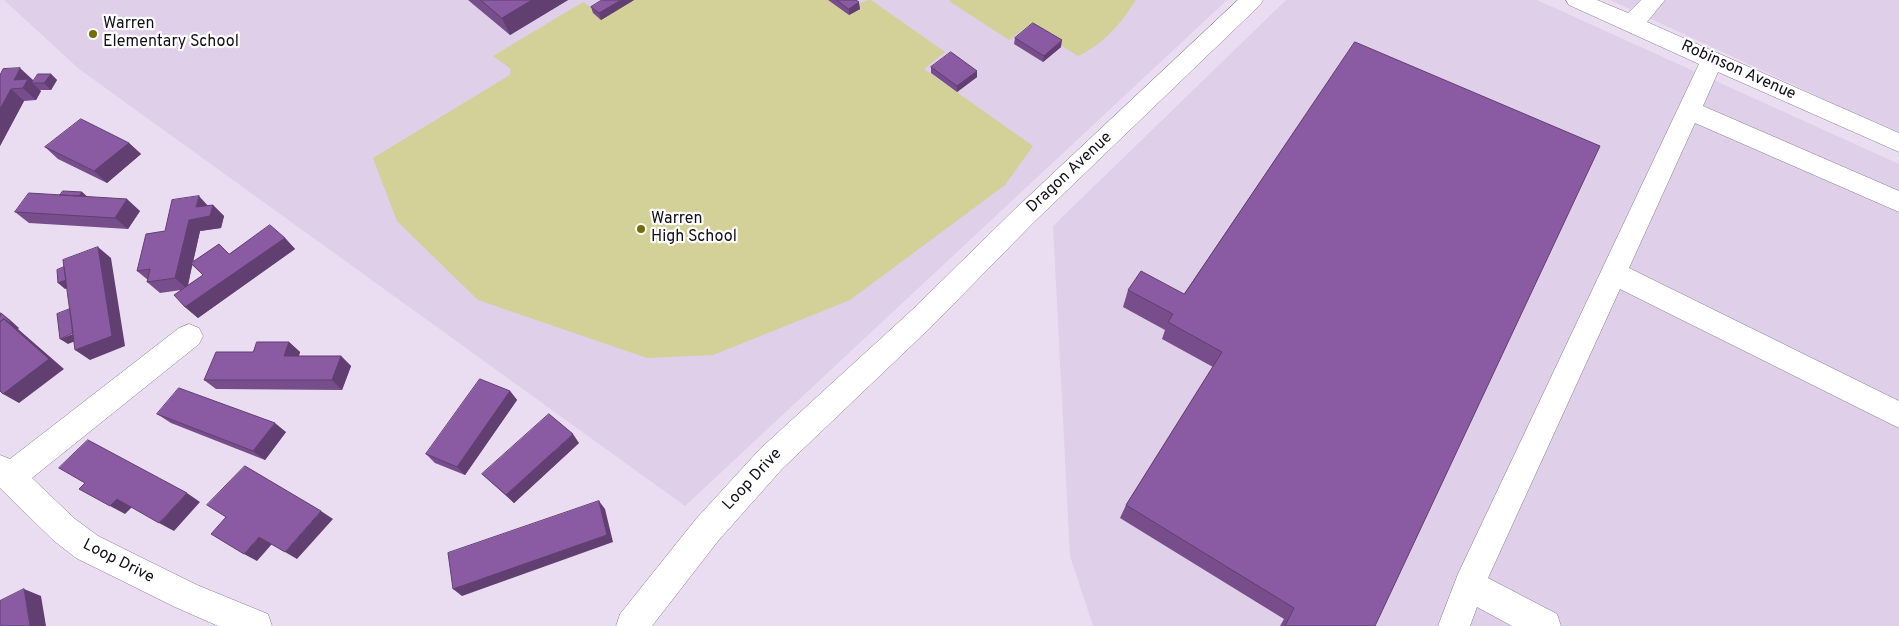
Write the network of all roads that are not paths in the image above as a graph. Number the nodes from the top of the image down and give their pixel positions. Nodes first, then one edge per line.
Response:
1 (1252, 0) edge
2 (1577, 0) edge
3 (1654, 0) edge
4 (1631, 24) junction
5 (1712, 60) junction
6 (1689, 110) junction
7 (1899, 143) edge
8 (1899, 202) edge
9 (1613, 273) junction
10 (189, 336) dead end
11 (889, 348) joint
12 (1899, 415) edge
13 (5, 473) edge
14 (1469, 585) junction
15 (256, 626) edge
16 (632, 626) edge
17 (1454, 626) edge
18 (1545, 626) edge

1 - 11 street, Dragon Avenue
2 - 4 street, Robinson Avenue
3 - 4 street
4 - 5 street, Robinson Avenue
5 - 6 street
5 - 7 street, Robinson Avenue
6 - 8 street
6 - 9 street
9 - 12 street
9 - 14 street
10 - 13 street
11 - 16 street, Loop Drive
13 - 15 street, Loop Drive
14 - 17 street
14 - 18 street

